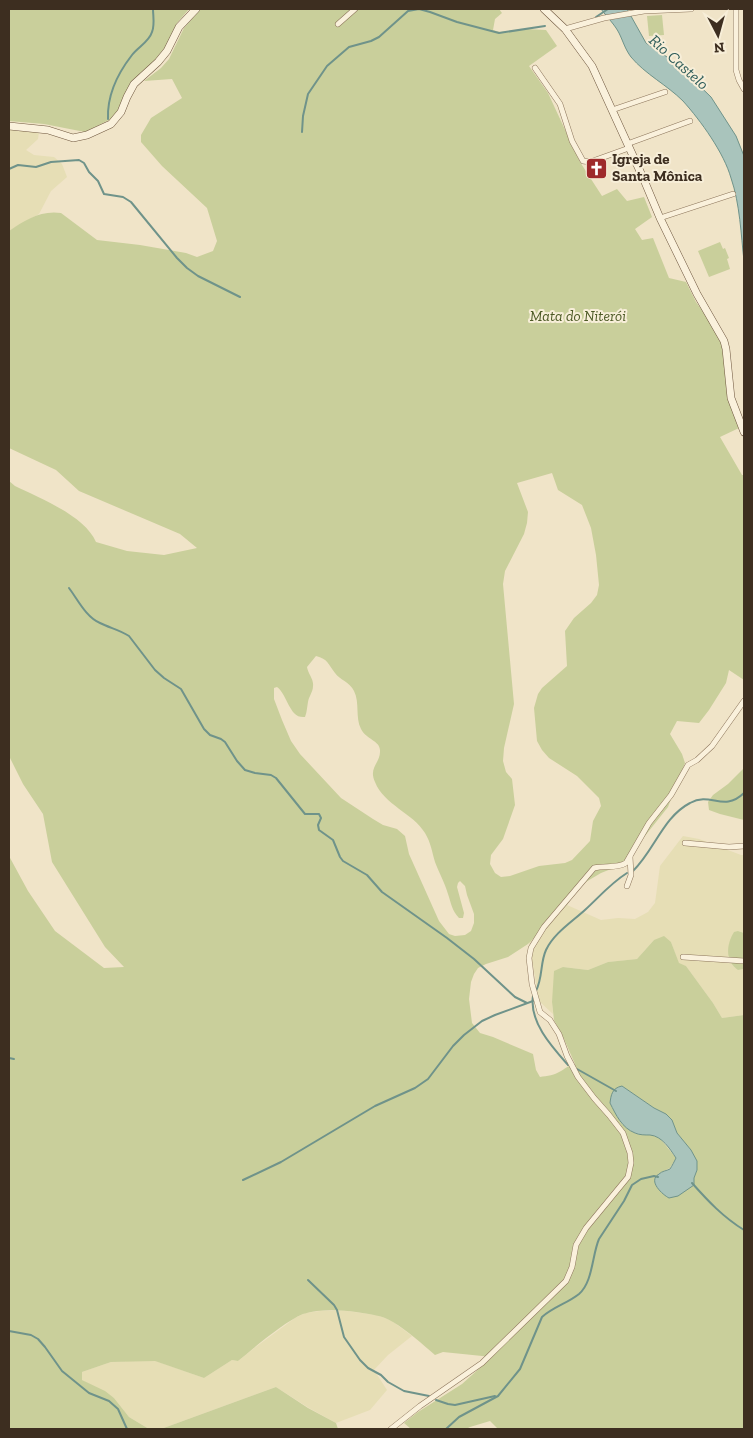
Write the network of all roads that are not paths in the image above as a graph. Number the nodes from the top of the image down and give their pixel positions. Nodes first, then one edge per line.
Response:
1 (196, 9) edge
2 (355, 9) edge
3 (544, 9) edge
4 (690, 9) edge
5 (736, 9) edge
6 (550, 12) edge
7 (338, 24) dead end
8 (565, 28) junction
9 (535, 68) dead end
10 (744, 89) edge
11 (665, 92) dead end
12 (612, 110) junction
13 (690, 121) dead end
14 (9, 126) edge
15 (628, 146) junction
16 (733, 194) dead end
17 (660, 218) junction
18 (744, 432) edge
19 (744, 701) edge
20 (685, 843) dead end
21 (744, 846) edge
22 (630, 857) junction
23 (627, 886) dead end
24 (683, 957) dead end
25 (744, 961) edge
26 (391, 1429) edge

1 - 14 main road
2 - 7 street
3 - 6 main road
4 - 8 street
5 - 10 street
6 - 8 main road
8 - 12 main road
9 - 15 street
11 - 12 street
12 - 15 main road
13 - 15 street
15 - 17 main road
16 - 17 street
17 - 18 main road
19 - 22 street
20 - 21 street
22 - 23 street
22 - 26 street
24 - 25 street

